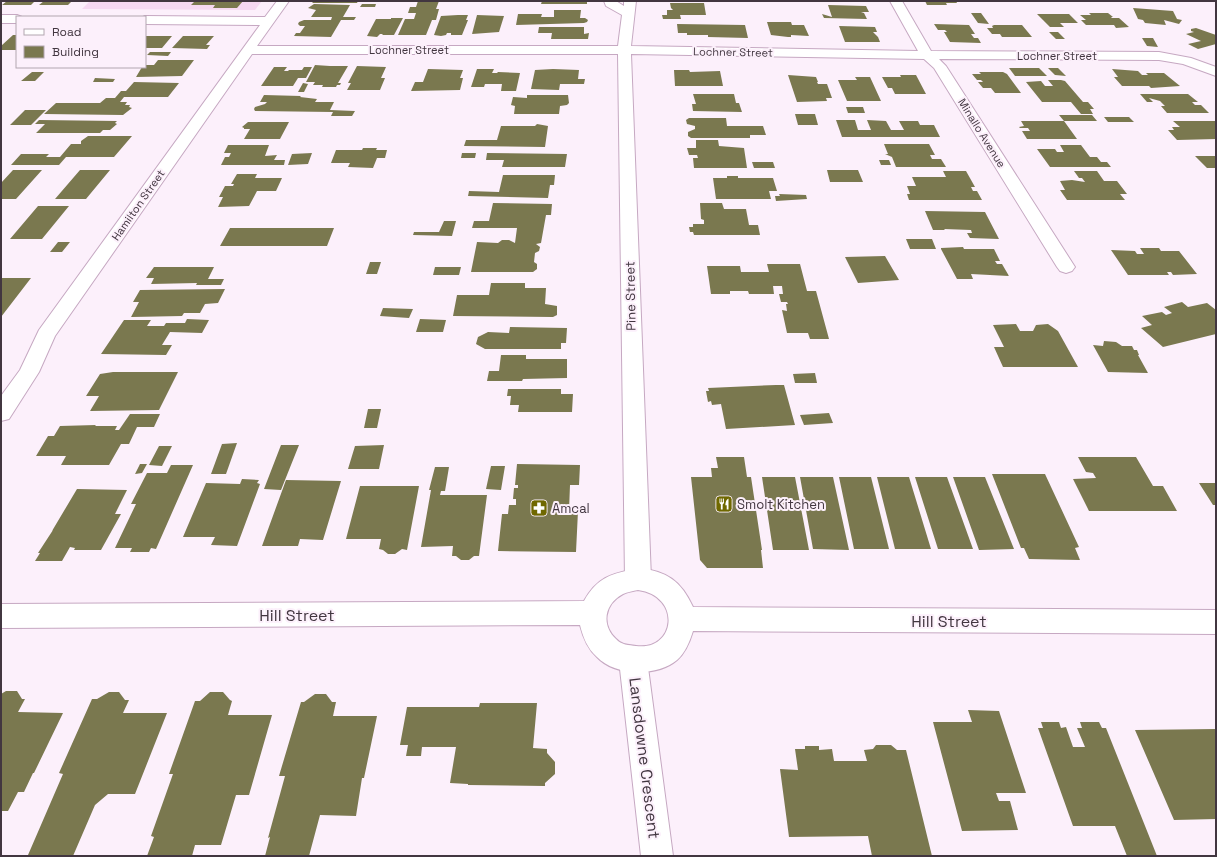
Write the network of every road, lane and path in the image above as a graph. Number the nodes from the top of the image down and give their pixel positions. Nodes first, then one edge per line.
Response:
1 (283, 1) edge
2 (610, 1) edge
3 (896, 1) edge
4 (629, 7) edge
5 (1, 19) edge
6 (16, 19) edge
7 (146, 20) edge
8 (269, 21) junction
9 (248, 50) junction
10 (624, 50) junction
11 (927, 55) junction
12 (1214, 72) edge
13 (1066, 267) dead end
14 (1, 412) edge
15 (638, 579) junction
16 (593, 613) junction
17 (1, 616) edge
18 (683, 619) junction
19 (1216, 622) edge
20 (633, 660) junction
21 (657, 856) edge

1 - 8 street, Hamilton Street
2 - 4 street, Pine Street
3 - 11 street, Minallo Avenue
4 - 10 street, Pine Street
5 - 6 street
7 - 8 street
8 - 9 street, Hamilton Street
9 - 10 street, Lochner Street
9 - 14 street, Hamilton Street
10 - 11 street, Lochner Street
10 - 15 street, Pine Street
11 - 12 street, Lochner Street
11 - 13 street, Minallo Avenue
15 - 16 street
15 - 18 street
16 - 17 street, Hill Street
16 - 20 street
18 - 19 street, Hill Street
18 - 20 street
20 - 21 street, Lansdowne Crescent

